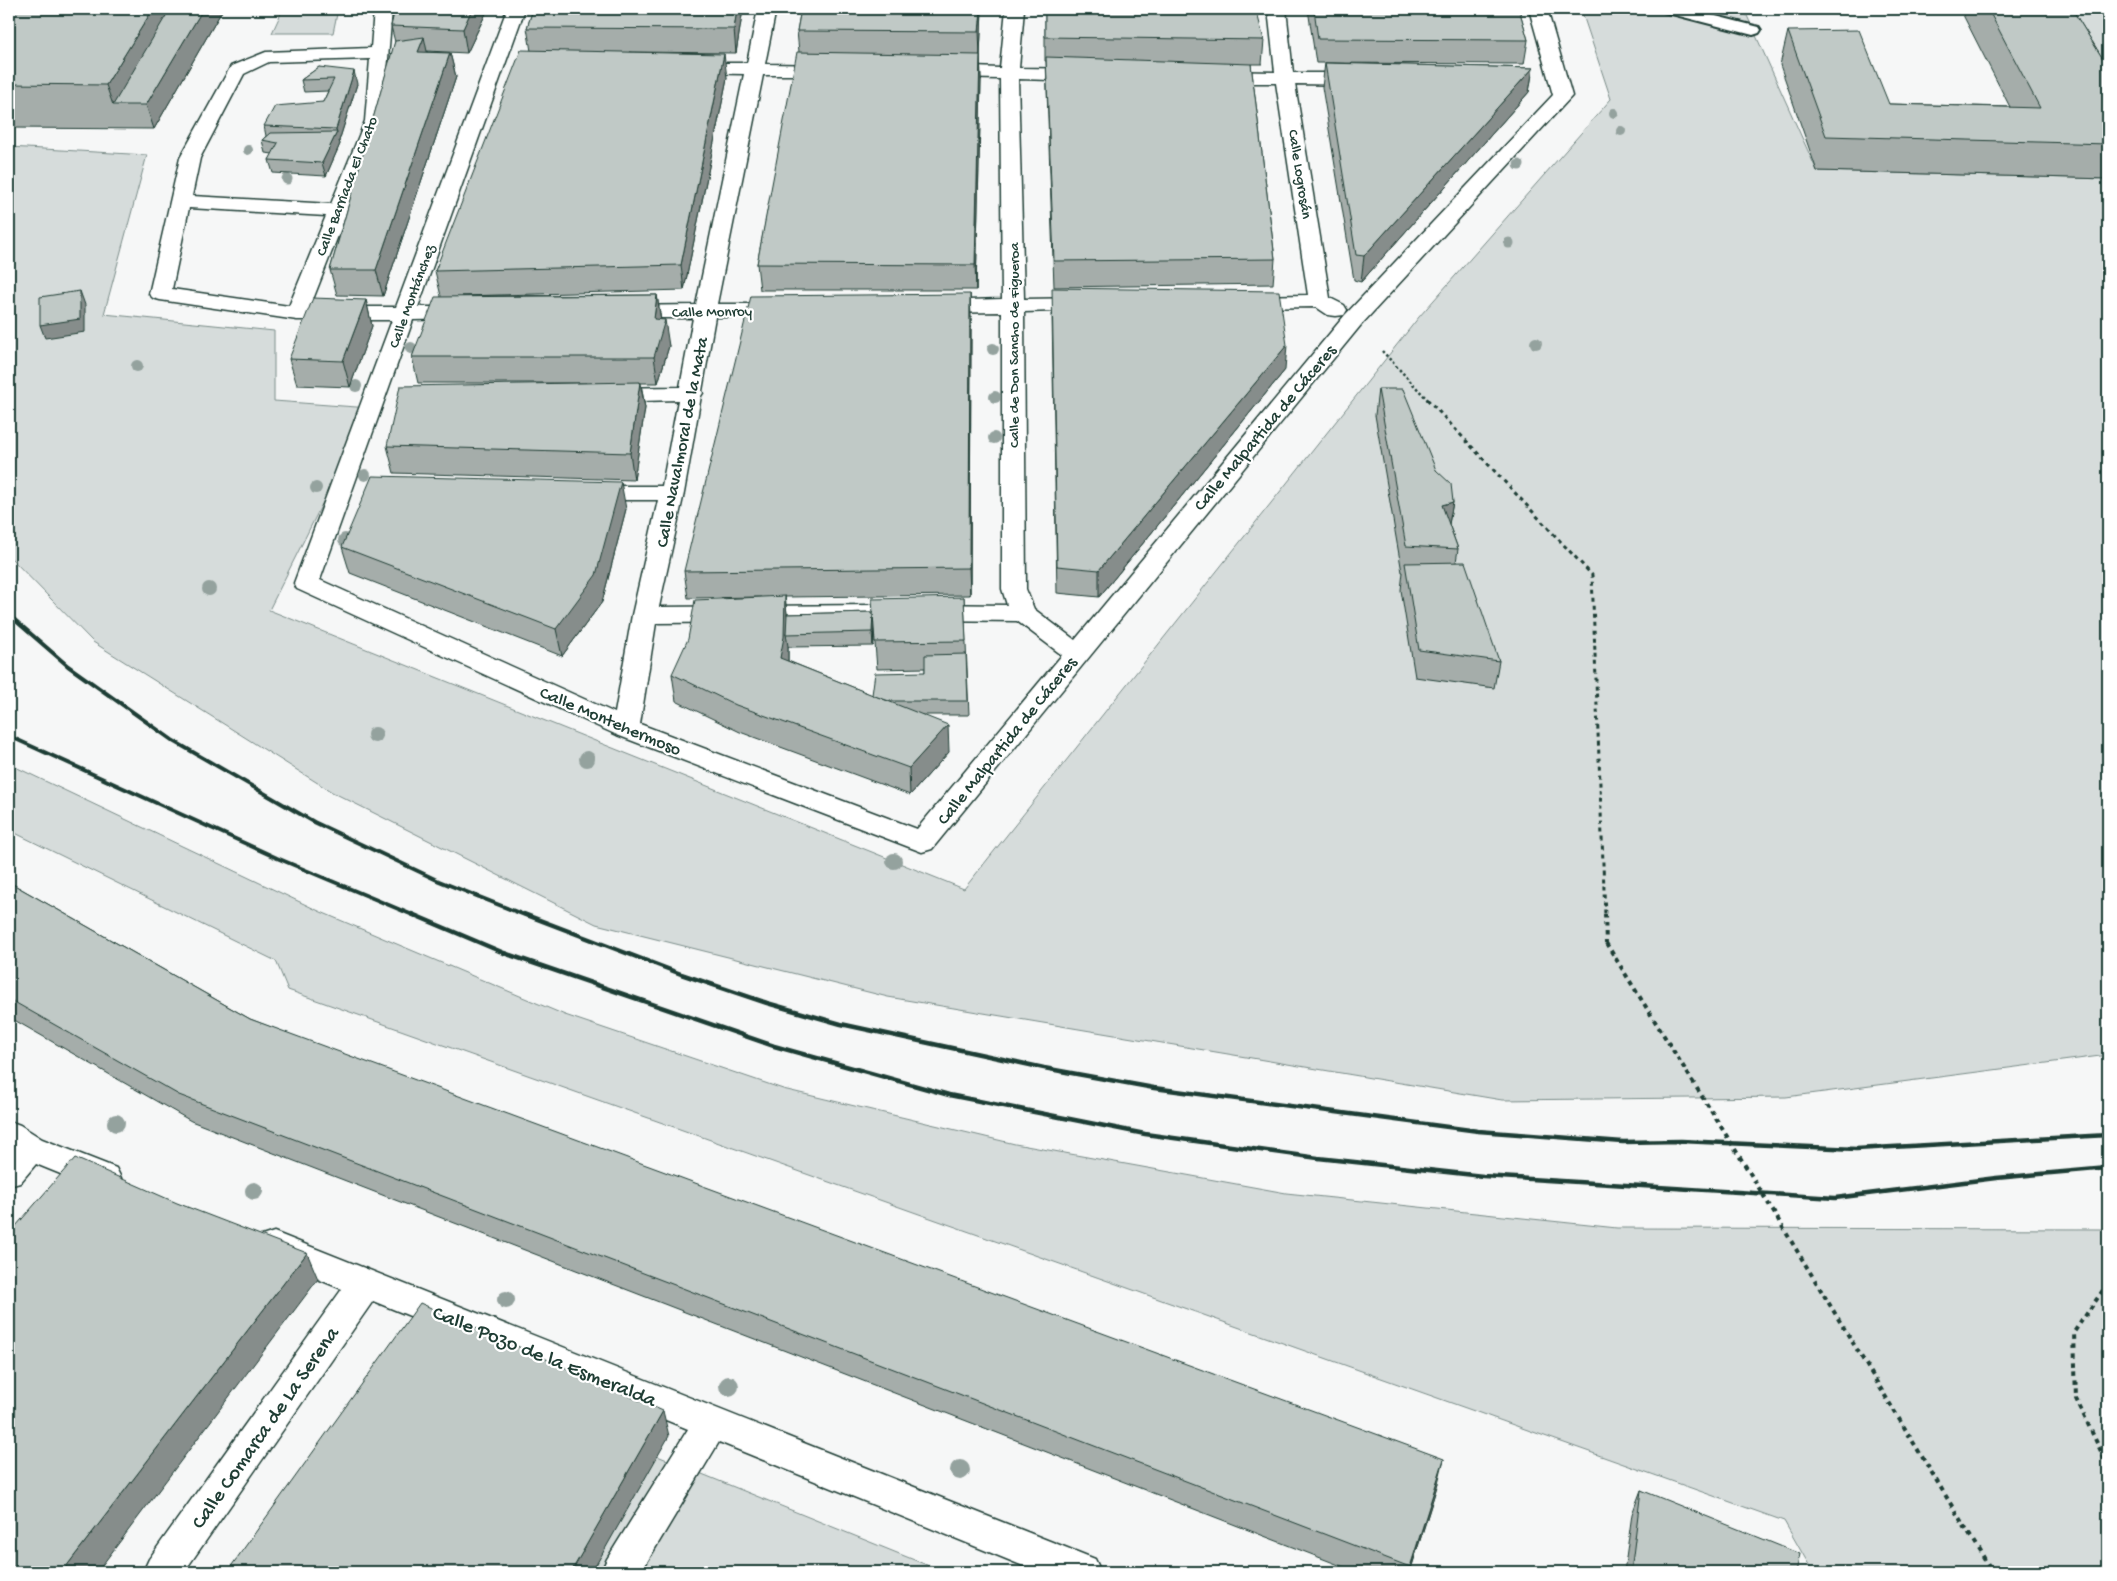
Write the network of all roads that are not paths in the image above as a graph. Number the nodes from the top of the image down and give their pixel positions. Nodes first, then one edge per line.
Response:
1 (383, 9) edge
2 (516, 9) edge
3 (767, 9) edge
4 (1015, 9) edge
5 (1276, 9) edge
6 (1538, 9) edge
7 (1670, 9) edge
8 (1753, 30) dead end
9 (379, 53) junction
10 (669, 68) edge
11 (755, 68) junction
12 (849, 70) edge
13 (924, 72) edge
14 (1009, 74) junction
15 (1101, 75) edge
16 (1197, 77) edge
17 (1285, 79) junction
18 (1380, 79) edge
19 (1538, 81) dead end
20 (1558, 81) junction
21 (181, 201) junction
22 (338, 211) junction
23 (1320, 301) junction
24 (1222, 302) edge
25 (1113, 304) edge
26 (1014, 305) junction
27 (918, 307) edge
28 (808, 310) edge
29 (603, 312) edge
30 (705, 312) junction
31 (404, 313) junction
32 (487, 313) edge
33 (297, 314) junction
34 (1353, 320) junction
35 (692, 394) junction
36 (582, 395) edge
37 (565, 492) edge
38 (672, 493) junction
39 (306, 583) joint
40 (1023, 613) junction
41 (646, 615) junction
42 (1077, 654) junction
43 (626, 728) junction
44 (922, 842) joint
45 (20, 1141) edge
46 (9, 1173) edge
47 (130, 1188) edge
48 (248, 1235) edge
49 (366, 1283) junction
50 (712, 1422) junction
51 (162, 1572) edge
52 (620, 1572) edge
53 (1082, 1572) edge

1 - 9 street, Calle Barriada El Chato
2 - 31 street, Calle Montánchez
3 - 11 street, Calle Navalmoral de la Mata
4 - 14 street, Calle de Don Sancho de Figueroa
5 - 17 street, Calle Logrosán
6 - 20 street, Calle Malpartida de Cáceres
7 - 8 lane
9 - 21 street
9 - 22 street, Calle Barriada El Chato
10 - 11 street
11 - 12 street
11 - 30 street, Calle Navalmoral de la Mata
13 - 14 street
14 - 15 street
14 - 26 street, Calle de Don Sancho de Figueroa
16 - 17 street
17 - 18 street
17 - 23 street, Calle Logrosán
19 - 20 street
20 - 34 street, Calle Malpartida de Cáceres
21 - 22 street
21 - 33 street
22 - 33 street, Calle Barriada El Chato
23 - 24 street
23 - 34 street
25 - 26 street
26 - 27 street
26 - 40 street, Calle de Don Sancho de Figueroa
28 - 30 street, Calle Monroy
29 - 30 street, Calle Monroy
30 - 35 street, Calle Navalmoral de la Mata
31 - 32 street
31 - 33 street
31 - 39 street, Calle Montánchez
34 - 42 street, Calle Malpartida de Cáceres
35 - 36 street
35 - 38 street, Calle Navalmoral de la Mata
37 - 38 street
38 - 41 street, Calle Navalmoral de la Mata
39 - 43 street, Calle Montehermoso
40 - 41 street
40 - 42 street
41 - 43 street, Calle Navalmoral de la Mata
42 - 44 street, Calle Malpartida de Cáceres
43 - 44 street, Calle Montehermoso
45 - 46 street
45 - 47 street
48 - 49 street, Calle Pozo de la Esmeralda
49 - 50 street, Calle Pozo de la Esmeralda
49 - 51 street, Calle Comarca de La Serena
50 - 52 street
50 - 53 street, Calle Pozo de la Esmeralda

